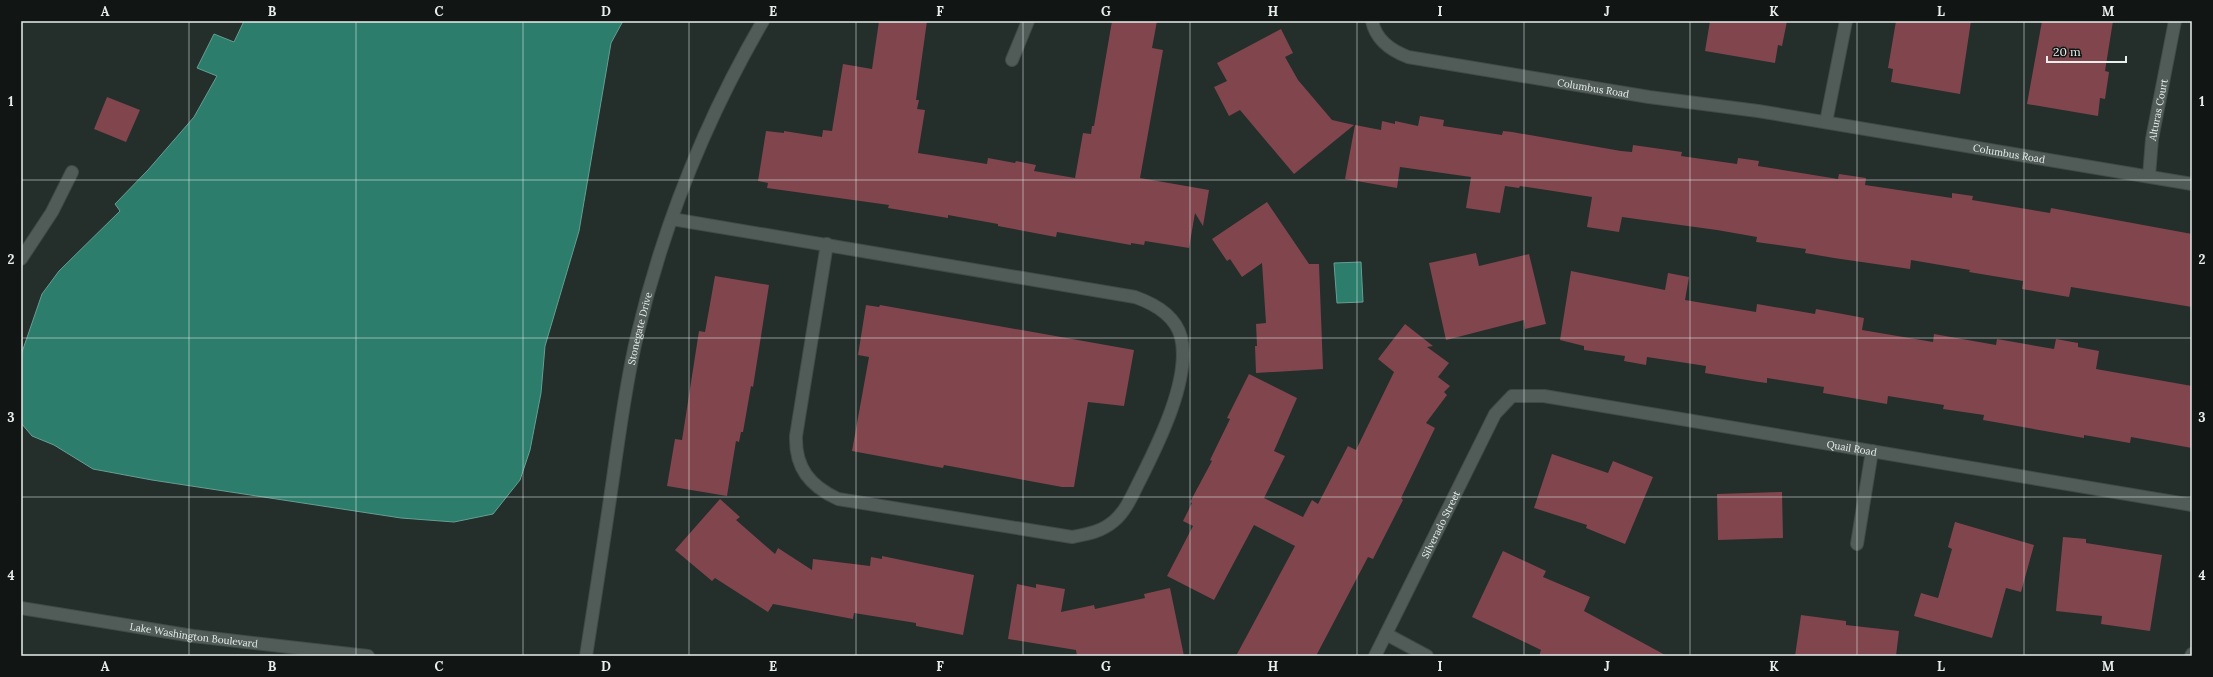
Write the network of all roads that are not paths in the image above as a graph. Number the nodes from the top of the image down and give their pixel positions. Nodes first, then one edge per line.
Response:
1 (763, 21) edge
2 (1028, 21) edge
3 (1846, 21) edge
4 (2175, 21) edge
5 (1373, 25) edge
6 (1012, 60) dead end
7 (1826, 122) junction
8 (72, 172) dead end
9 (2149, 176) junction
10 (2192, 184) edge
11 (672, 219) junction
12 (827, 244) junction
13 (21, 258) edge
14 (1512, 396) joint
15 (1872, 451) junction
16 (2192, 505) edge
17 (1857, 544) dead end
18 (21, 608) edge
19 (1386, 634) junction
20 (368, 656) edge
21 (586, 656) edge
22 (1375, 656) edge
23 (1427, 656) edge

1 - 11 street, Stonegate Drive
2 - 6 street
3 - 7 street
4 - 9 street, Alturas Court
5 - 7 street, Columbus Road
7 - 9 street, Columbus Road
8 - 13 street
9 - 10 street, Columbus Road
11 - 12 street
11 - 21 street, Stonegate Drive
12 - 12 street
14 - 15 street, Quail Road
14 - 19 street, Silverado Street
15 - 16 street, Quail Road
15 - 17 street
18 - 20 street, Lake Washington Boulevard
19 - 22 street, Silverado Street
19 - 23 street

